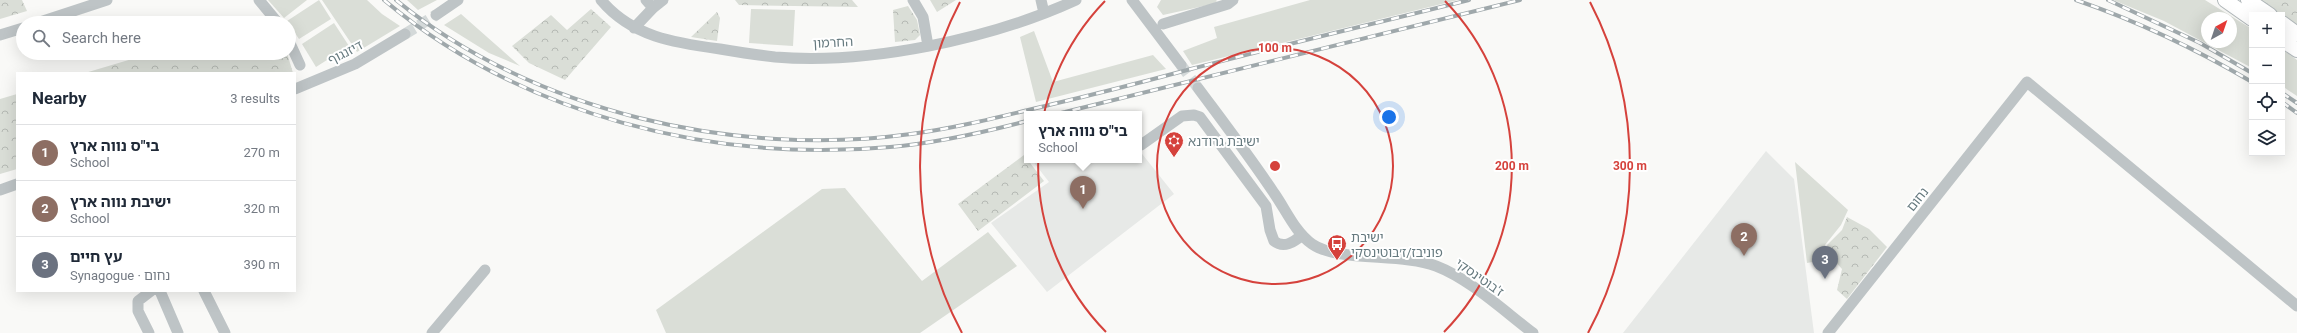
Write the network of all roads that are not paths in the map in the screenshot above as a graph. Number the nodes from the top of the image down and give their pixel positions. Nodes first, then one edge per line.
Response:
1 (107, 0) edge
2 (258, 0) edge
3 (458, 0) edge
4 (600, 0) edge
5 (663, 0) edge
6 (913, 0) edge
7 (1041, 0) edge
8 (1075, 0) edge
9 (1128, 0) edge
10 (1132, 0) edge
11 (1233, 0) edge
12 (2225, 0) edge
13 (2248, 0) edge
14 (80, 4) edge
15 (649, 4) edge
16 (1141, 12) junction
17 (2266, 12) edge
18 (1044, 13) junction
19 (436, 15) tunnel mouth
20 (53, 16) edge
21 (272, 16) edge
22 (2249, 17) edge
23 (1163, 24) dead end
24 (2285, 25) edge
25 (634, 28) junction
26 (16, 30) edge
27 (405, 34) tunnel mouth
28 (2297, 34) edge
29 (0, 35) edge
30 (2285, 42) edge
31 (928, 46) junction
32 (2297, 50) edge
33 (296, 57) edge
34 (1181, 65) tunnel mouth
35 (300, 66) dead end
36 (1198, 88) tunnel mouth
37 (296, 90) edge
38 (1142, 144) edge
39 (16, 184) edge
40 (0, 190) edge
41 (1302, 235) junction
42 (485, 270) dead end
43 (149, 292) edge
44 (160, 292) edge
45 (204, 292) edge
46 (2297, 306) edge
47 (149, 333) edge
48 (178, 333) edge
49 (225, 333) edge
50 (432, 333) edge
51 (1533, 333) edge
52 (1828, 333) edge

1 - 14 street
2 - 21 street
3 - 19 street
4 - 25 street, החרמון
5 - 15 street
6 - 31 street
7 - 18 street
8 - 18 street, החרמון
9 - 16 street
10 - 16 street
11 - 23 street
12 - 22 main road
13 - 17 main road
14 - 20 street
15 - 25 street
16 - 34 street
18 - 31 street, החרמון
24 - 28 main road
25 - 31 street, החרמון
26 - 29 street
27 - 37 street, דיזנגוף
30 - 32 main road
33 - 35 street
36 - 41 street, ז'בוטינסקי
38 - 41 street
39 - 40 street
41 - 51 street, ז'בוטינסקי
42 - 50 street
43 - 47 street
44 - 48 street
45 - 49 street
46 - 52 street, נחום

